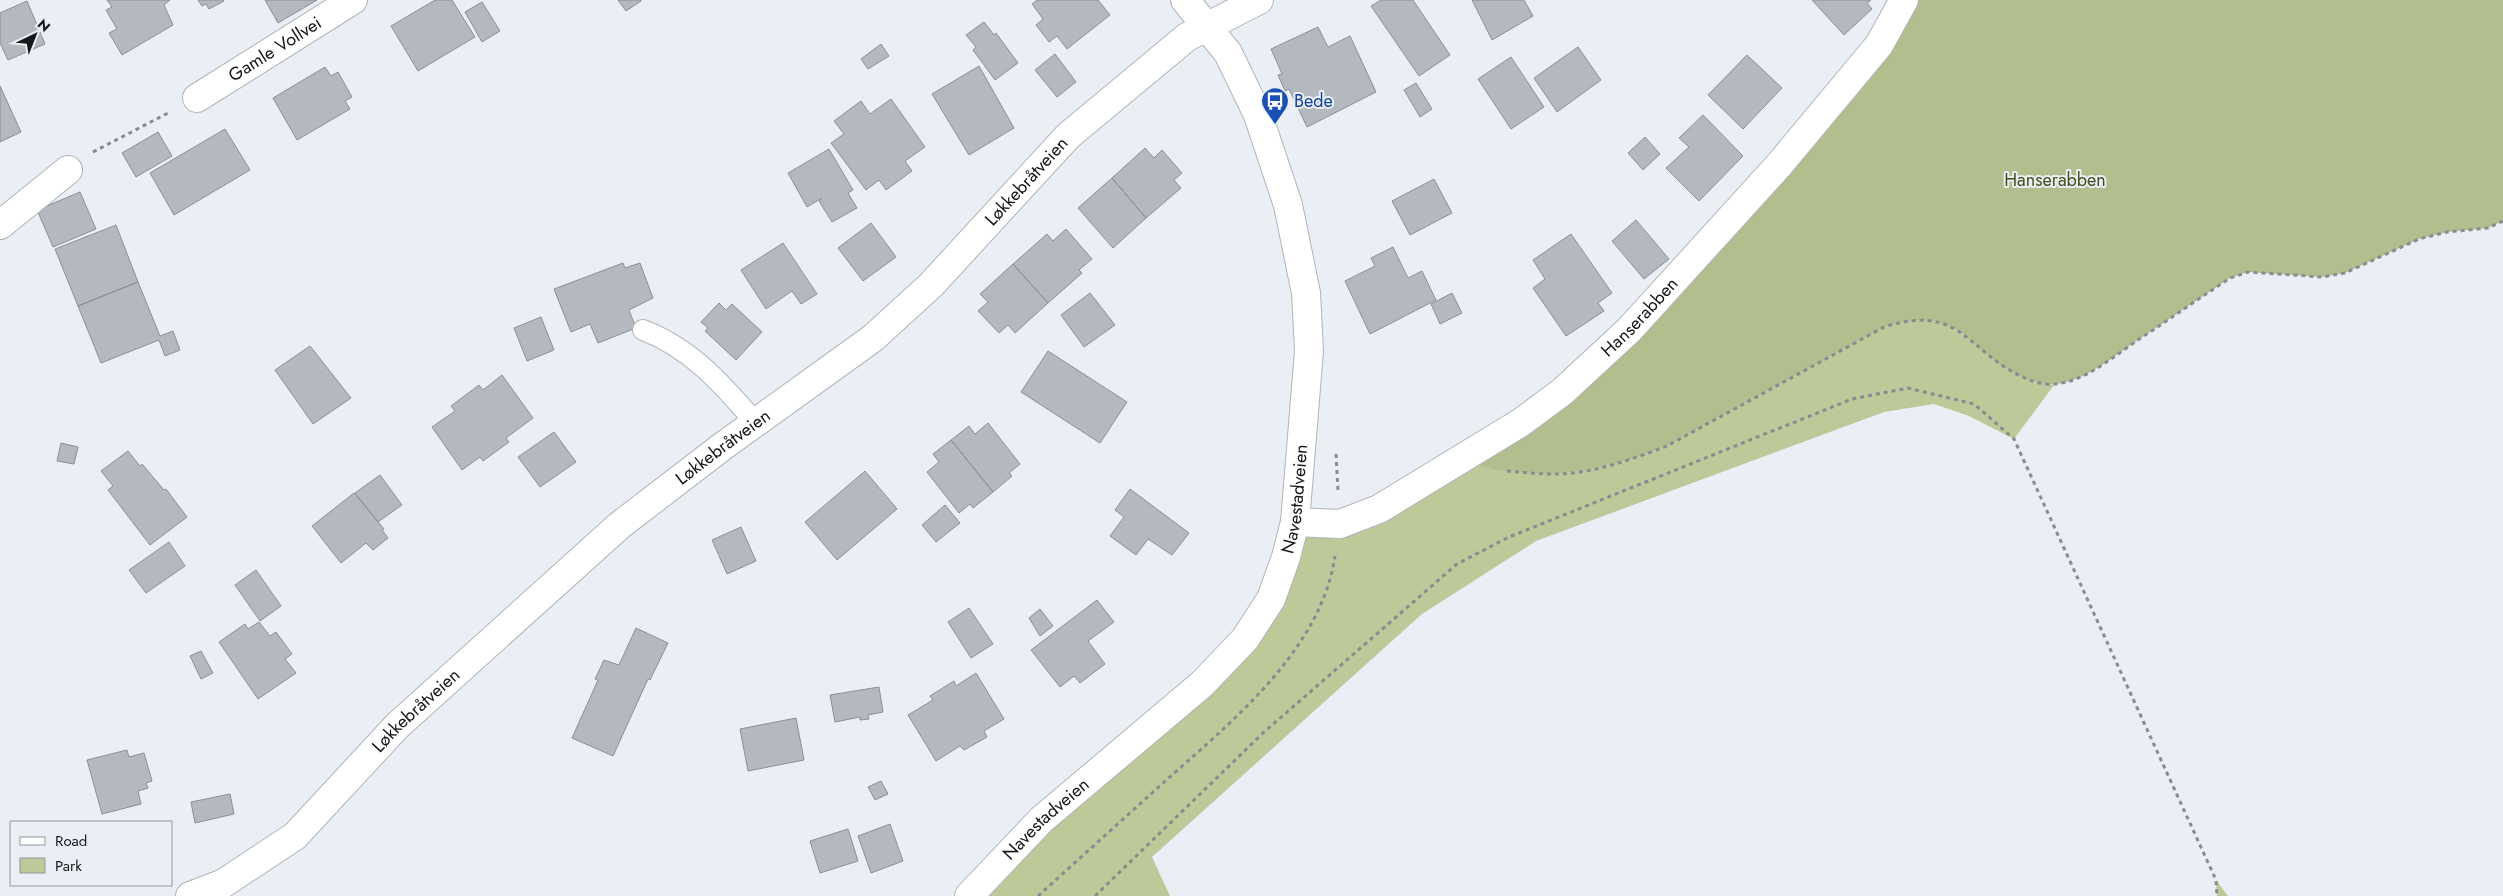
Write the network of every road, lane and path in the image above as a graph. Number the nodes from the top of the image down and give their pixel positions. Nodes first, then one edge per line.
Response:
1 (353, 0) edge
2 (1186, 0) edge
3 (1259, 0) edge
4 (1904, 0) edge
5 (1208, 28) junction
6 (197, 98) joint
7 (68, 170) joint
8 (2503, 221) edge
9 (0, 225) edge
10 (643, 330) dead end
11 (756, 422) junction
12 (1461, 458) junction
13 (1295, 522) junction
14 (190, 896) edge
15 (970, 896) edge
16 (1094, 896) edge
17 (2217, 896) edge

1 - 6 street, Gamle Vollvei
2 - 5 street, Navestadveien
3 - 5 street, Løkkebråtveien
4 - 12 street, Hanserabben
5 - 11 street, Løkkebråtveien
5 - 13 street, Navestadveien
6 - 7 path
7 - 9 street
8 - 12 path
10 - 11 lane
11 - 14 street, Løkkebråtveien
12 - 13 street, Hanserabben
13 - 15 street, Navestadveien
16 - 17 path

